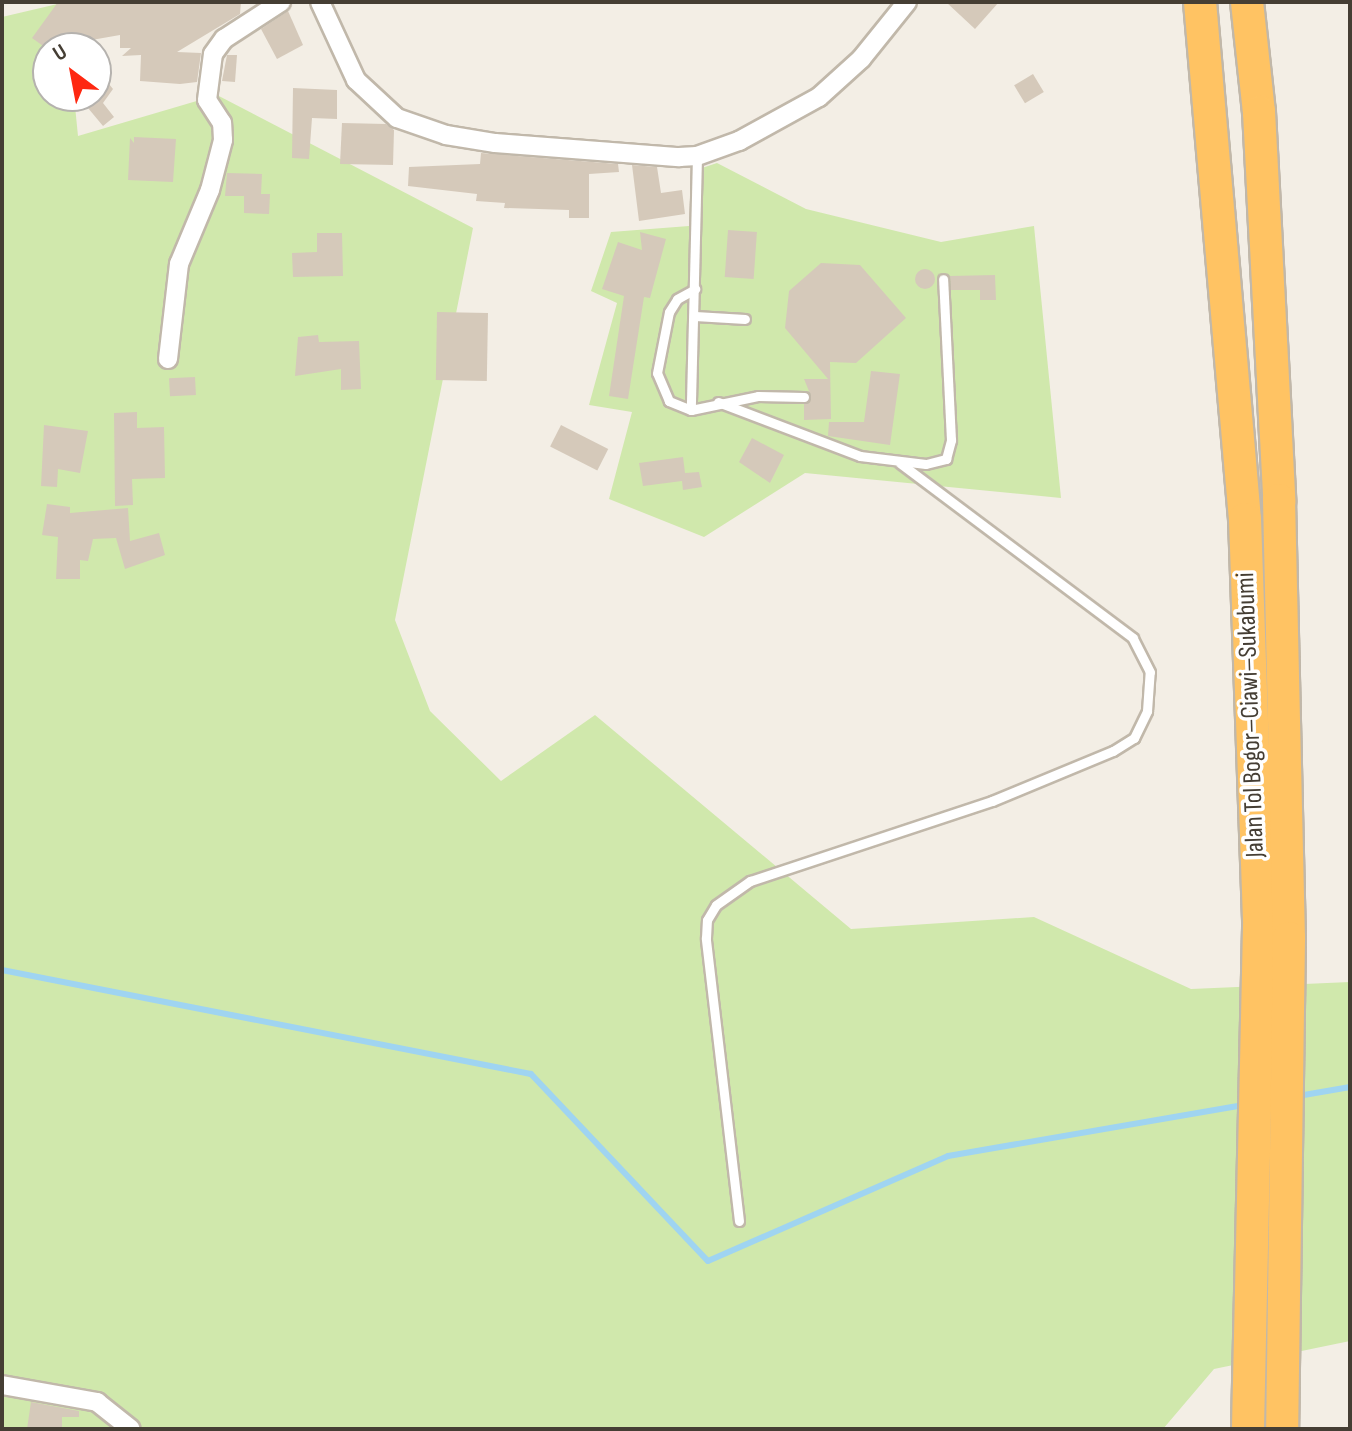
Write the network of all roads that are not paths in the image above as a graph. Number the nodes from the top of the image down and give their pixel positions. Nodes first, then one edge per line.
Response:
1 (281, 2) edge
2 (320, 2) edge
3 (907, 2) edge
4 (1200, 2) edge
5 (1247, 2) edge
6 (697, 156) junction
7 (943, 279) dead end
8 (695, 289) junction
9 (695, 316) junction
10 (745, 319) dead end
11 (168, 359) dead end
12 (804, 397) dead end
13 (718, 402) junction
14 (691, 410) junction
15 (900, 463) junction
16 (1274, 933) junction
17 (739, 1221) dead end
18 (2, 1385) edge
19 (131, 1429) edge
20 (1248, 1429) edge
21 (1282, 1429) edge

1 - 11 street
2 - 6 street
3 - 6 street
4 - 16 highway, Jalan Tol Bogor–Ciawi–Sukabumi
5 - 16 highway, Jalan Tol Bogor–Ciawi–Sukabumi
6 - 8 lane
7 - 15 lane
8 - 9 lane
8 - 14 lane
9 - 10 lane
9 - 14 lane
12 - 13 lane
13 - 14 lane
13 - 15 lane
15 - 17 lane
16 - 20 highway, Jalan Tol Bogor–Ciawi–Sukabumi
16 - 21 highway, Jalan Tol Bogor–Ciawi–Sukabumi
18 - 19 street

